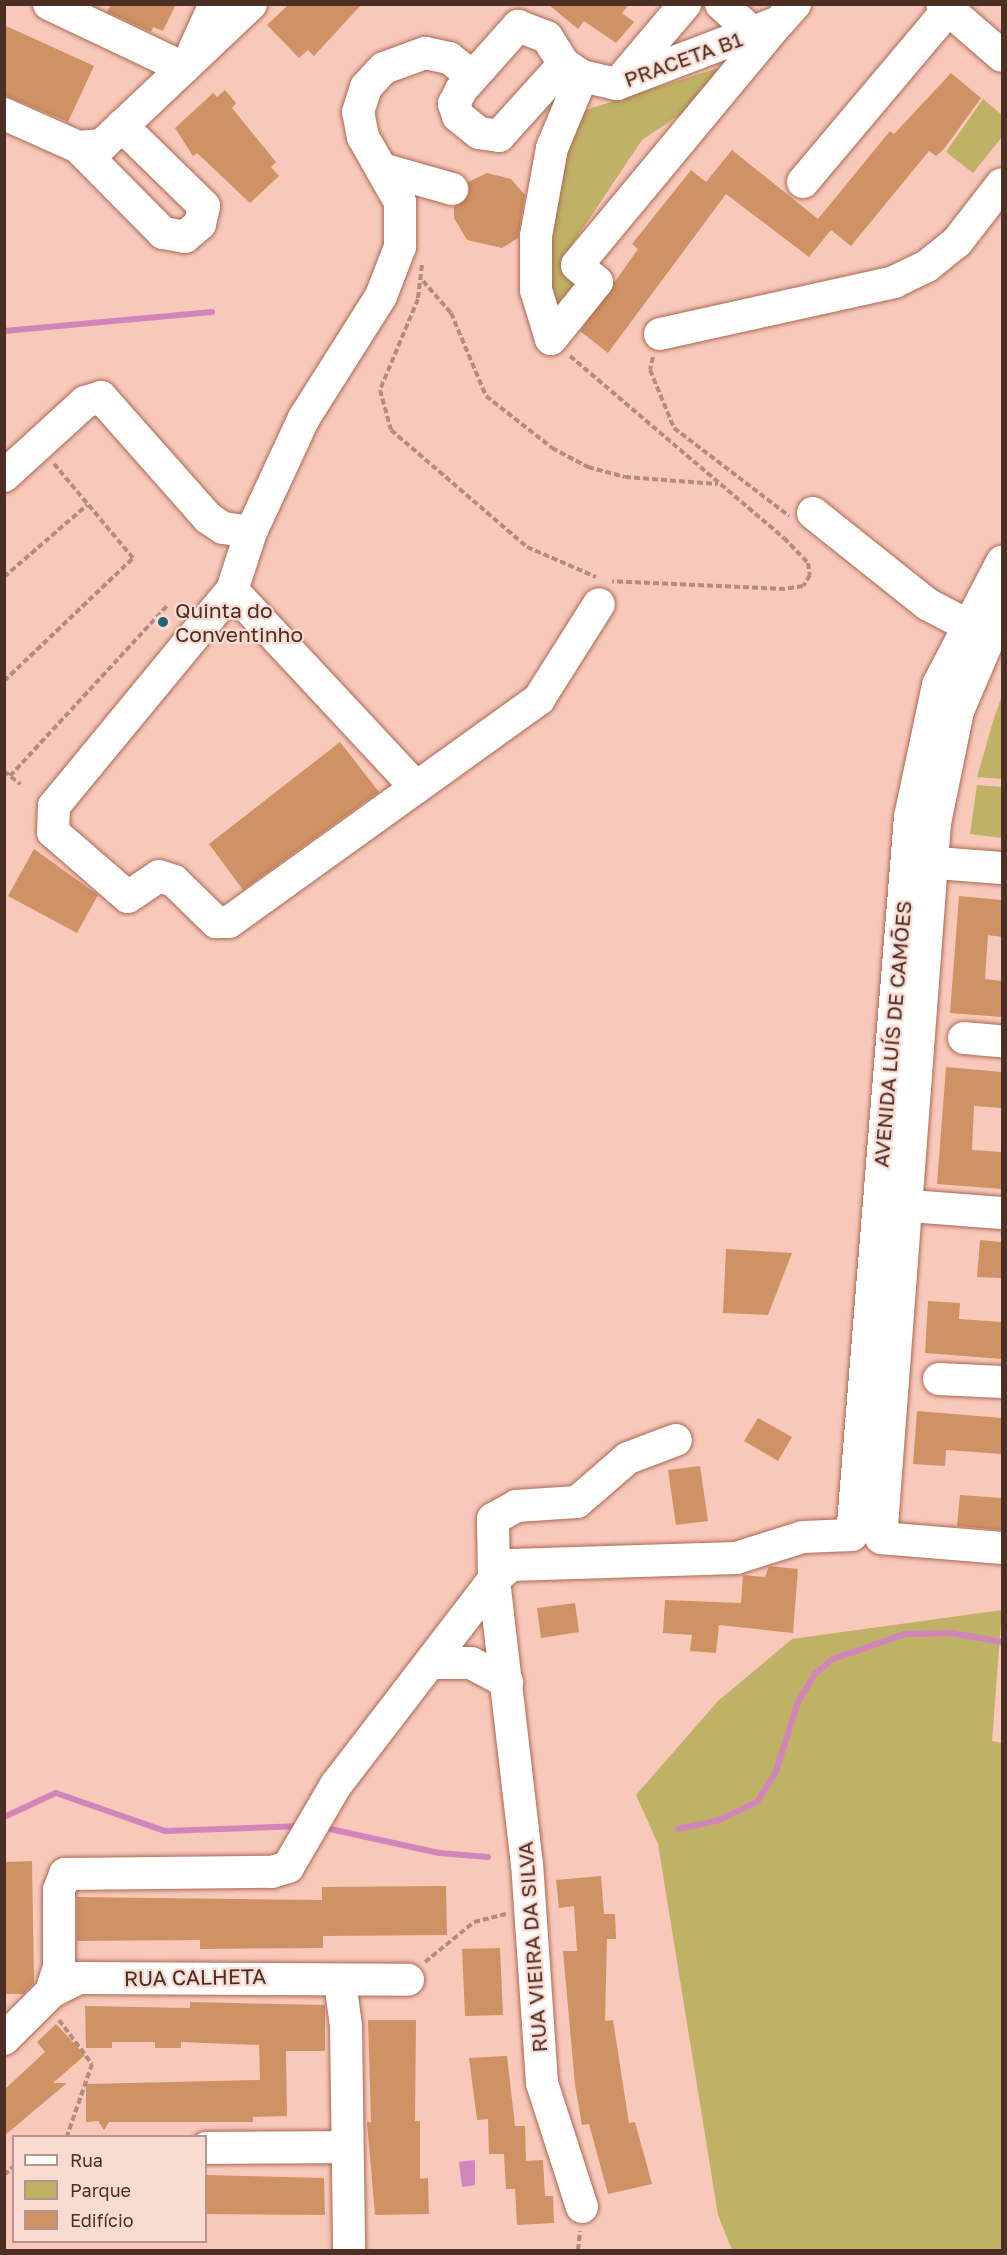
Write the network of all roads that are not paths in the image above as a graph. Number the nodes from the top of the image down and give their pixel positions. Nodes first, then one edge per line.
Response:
1 (215, 4) edge
2 (251, 4) edge
3 (684, 4) edge
4 (721, 4) edge
5 (60, 7) edge
6 (945, 7) edge
7 (776, 20) edge
8 (1002, 56) edge
9 (186, 65) junction
10 (573, 70) junction
11 (472, 76) junction
12 (617, 84) junction
13 (4, 114) edge
14 (122, 126) junction
15 (78, 147) junction
16 (382, 169) junction
17 (803, 182) dead end
18 (1002, 184) edge
19 (452, 189) dead end
20 (660, 334) road end
21 (4, 476) edge
22 (813, 513) road end
23 (251, 532) junction
24 (1002, 562) edge
25 (232, 590) junction
26 (599, 604) dead end
27 (1002, 608) edge
28 (967, 625) junction
29 (416, 787) junction
30 (919, 862) junction
31 (1002, 868) edge
32 (964, 1038) dead end
33 (1002, 1041) edge
34 (892, 1205) junction
35 (1002, 1213) edge
36 (939, 1379) dead end
37 (1002, 1382) edge
38 (676, 1440) dead end
39 (867, 1531) junction
40 (1002, 1548) edge
41 (494, 1579) junction
42 (434, 1664) junction
43 (507, 1682) junction
44 (408, 1980) road end
45 (340, 1982) junction
46 (48, 1998) junction
47 (4, 2039) edge
48 (346, 2147) junction
49 (207, 2148) edge
50 (582, 2207) dead end
51 (349, 2250) edge

1 - 9 street
2 - 9 street
3 - 12 street
4 - 7 street
5 - 9 street
6 - 8 street
6 - 17 street
7 - 10 street
7 - 12 street, PRACETA B1
9 - 14 street
10 - 11 street
10 - 11 street
10 - 12 street, PRACETA B1
11 - 16 street
13 - 15 street
14 - 15 street
14 - 15 street
16 - 19 street
16 - 23 street
18 - 20 street
21 - 23 street
22 - 28 street
23 - 25 street
24 - 28 street, AVENIDA LUÍS DE CAMÕES
25 - 29 street
25 - 29 street
26 - 29 street
27 - 30 street, AVENIDA LUÍS DE CAMÕES
28 - 30 street, AVENIDA LUÍS DE CAMÕES
30 - 31 street
30 - 34 street, AVENIDA LUÍS DE CAMÕES
32 - 33 street
34 - 35 street
34 - 39 street, AVENIDA LUÍS DE CAMÕES
36 - 37 street
38 - 41 street, RUA VIEIRA DA SILVA
39 - 40 street
39 - 41 street
41 - 42 street
41 - 43 street, RUA VIEIRA DA SILVA
42 - 43 street
42 - 46 street
43 - 50 street, RUA VIEIRA DA SILVA
44 - 45 street, RUA CALHETA
45 - 46 street, RUA CALHETA
45 - 48 street
46 - 47 street, RUA CALHETA
48 - 49 street
48 - 51 street

